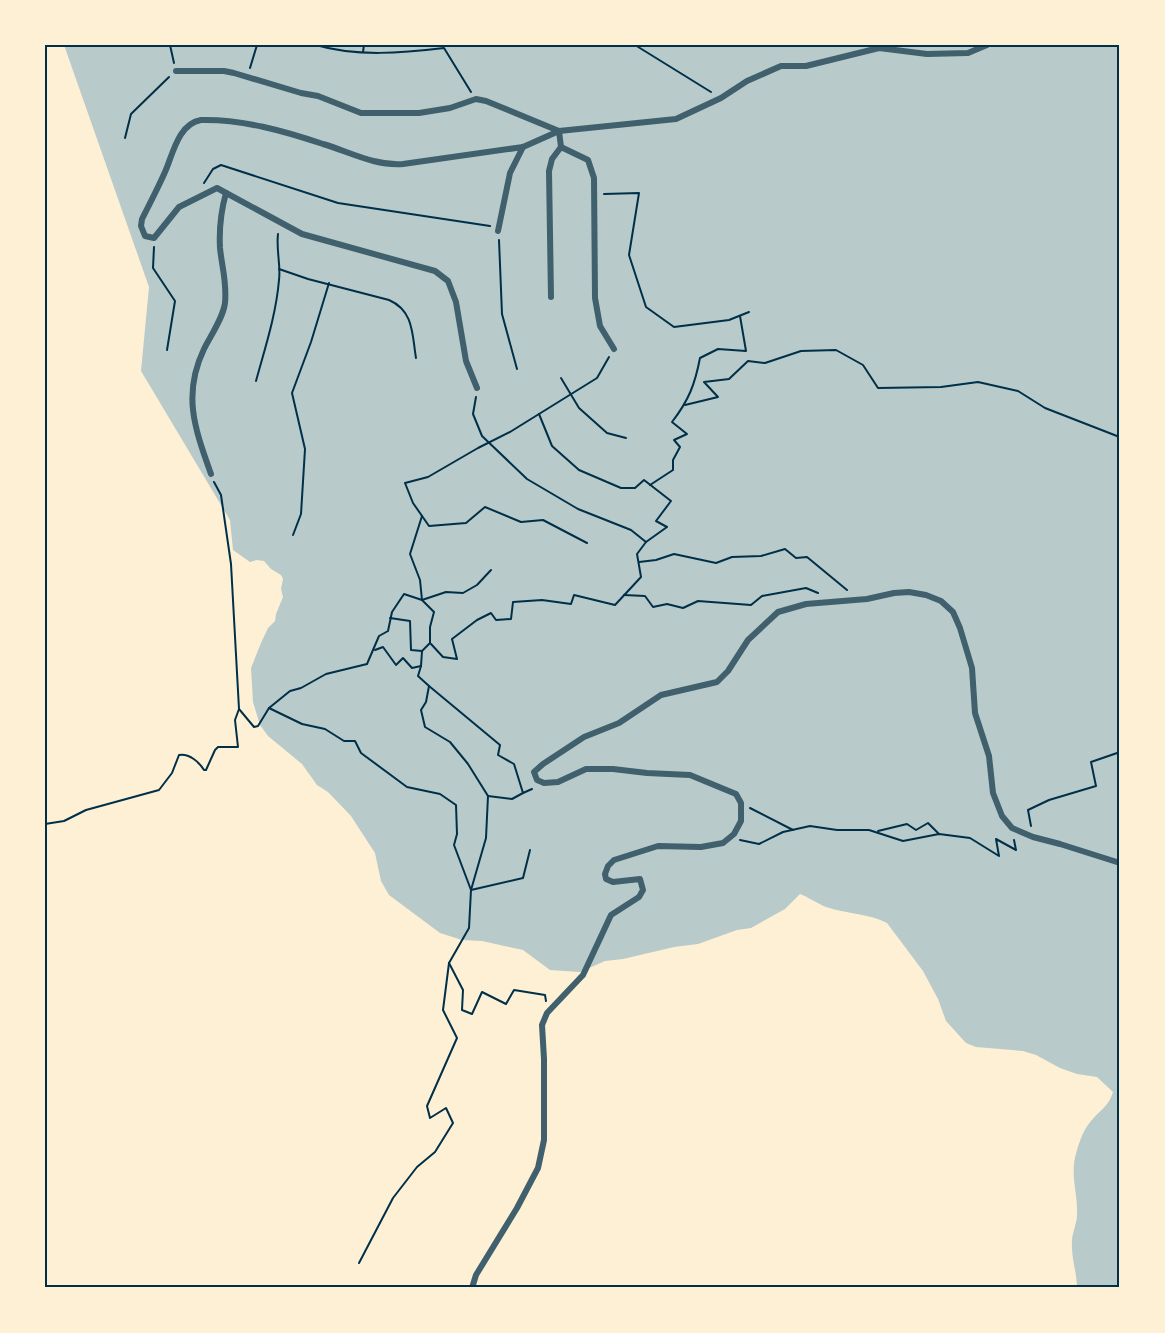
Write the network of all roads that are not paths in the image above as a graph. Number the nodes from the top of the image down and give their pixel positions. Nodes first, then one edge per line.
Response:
1 (987, 45) edge
2 (176, 71) road end
3 (560, 131) junction
4 (524, 147) junction
5 (561, 147) junction
6 (226, 193) junction
7 (498, 231) road end
8 (551, 297) dead end
9 (614, 348) road end
10 (477, 388) road end
11 (211, 474) road end
12 (1120, 863) edge
13 (472, 1288) edge

1 - 3 street
2 - 3 street
3 - 4 street
3 - 5 street
4 - 6 street
4 - 7 street
5 - 8 street
5 - 9 street
6 - 10 street
6 - 11 street
12 - 13 street

